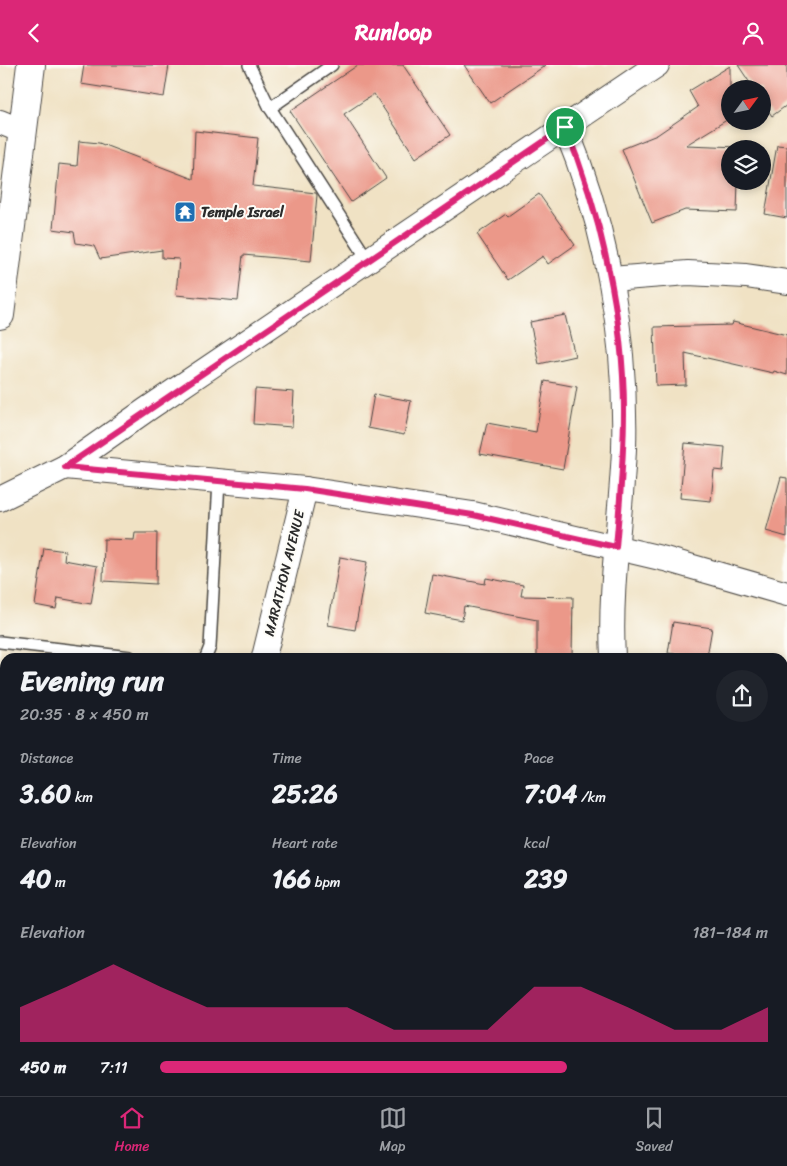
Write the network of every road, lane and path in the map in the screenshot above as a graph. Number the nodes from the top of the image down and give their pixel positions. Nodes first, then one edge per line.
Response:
1 (31, 65) edge
2 (249, 65) edge
3 (332, 65) edge
4 (657, 65) edge
5 (270, 108) junction
6 (11, 127) edge
7 (565, 127) junction
8 (368, 260) junction
9 (611, 279) junction
10 (787, 282) edge
11 (0, 315) edge
12 (65, 467) junction
13 (219, 481) junction
14 (305, 489) junction
15 (0, 499) edge
16 (616, 547) junction
17 (787, 594) edge
18 (0, 642) edge
19 (95, 653) edge
20 (208, 653) edge
21 (265, 653) edge
22 (613, 653) edge

1 - 6 main road
2 - 5 lane
3 - 5 lane
4 - 7 street
5 - 8 lane
6 - 11 main road
7 - 8 street
7 - 9 street
8 - 12 street
9 - 10 street
9 - 16 street
12 - 13 street
12 - 15 street
13 - 14 street
13 - 20 lane
14 - 16 street
14 - 21 street, MARATHON AVENUE
16 - 17 street
16 - 22 street
18 - 19 lane

